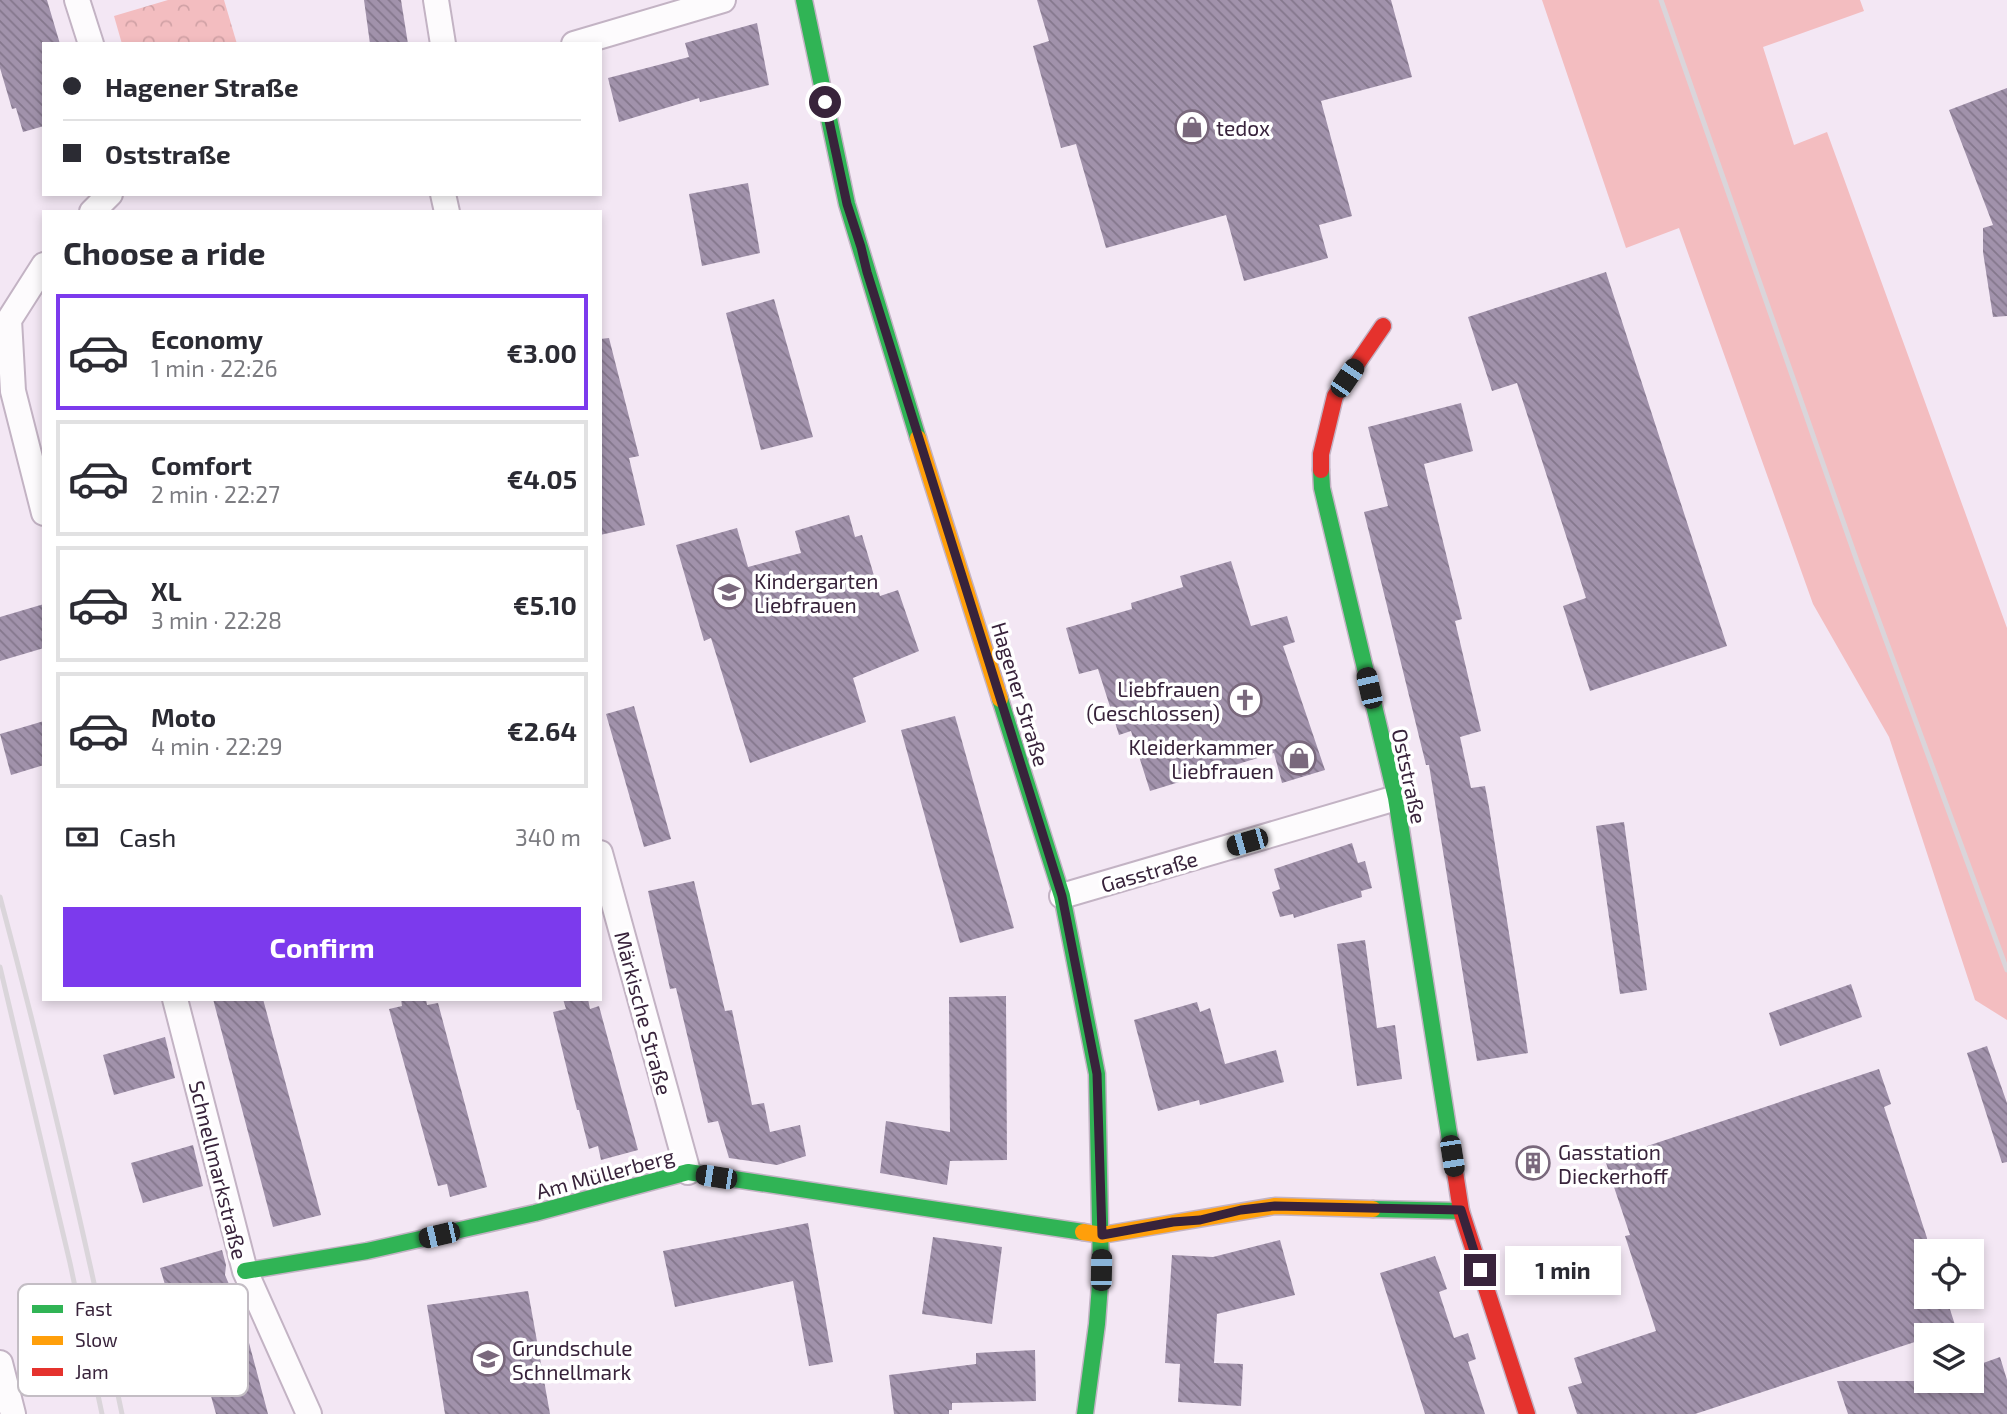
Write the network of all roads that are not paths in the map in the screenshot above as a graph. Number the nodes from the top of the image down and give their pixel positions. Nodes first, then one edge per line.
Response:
1 (78, 0) edge
2 (436, 0) edge
3 (723, 0) edge
4 (804, 0) edge
5 (90, 42) edge
6 (443, 42) edge
7 (581, 42) edge
8 (108, 196) edge
9 (94, 210) edge
10 (42, 268) edge
11 (1383, 326) dead end
12 (42, 505) edge
13 (1396, 799) junction
14 (602, 860) edge
15 (1062, 896) junction
16 (176, 1001) edge
17 (688, 1172) junction
18 (1461, 1210) junction
19 (1102, 1235) junction
20 (245, 1271) junction
21 (0, 1363) edge
22 (13, 1414) edge
23 (309, 1414) edge
24 (1084, 1414) edge
25 (1527, 1414) edge

1 - 5 street
2 - 6 street
3 - 7 street
4 - 15 street, Hagener Straße
8 - 9 street
10 - 12 street
11 - 13 street, Oststraße
13 - 15 street, Gasstraße
13 - 18 street, Oststraße
14 - 17 street, Märkische Straße
15 - 19 street, Hagener Straße
16 - 20 street, Schnellmarkstraße
17 - 19 street, Am Müllerberg
17 - 20 street, Am Müllerberg
18 - 19 street
18 - 25 street, Oststraße
19 - 24 street, Hagener Straße
20 - 23 street, Schnellmarkstraße
21 - 22 street

